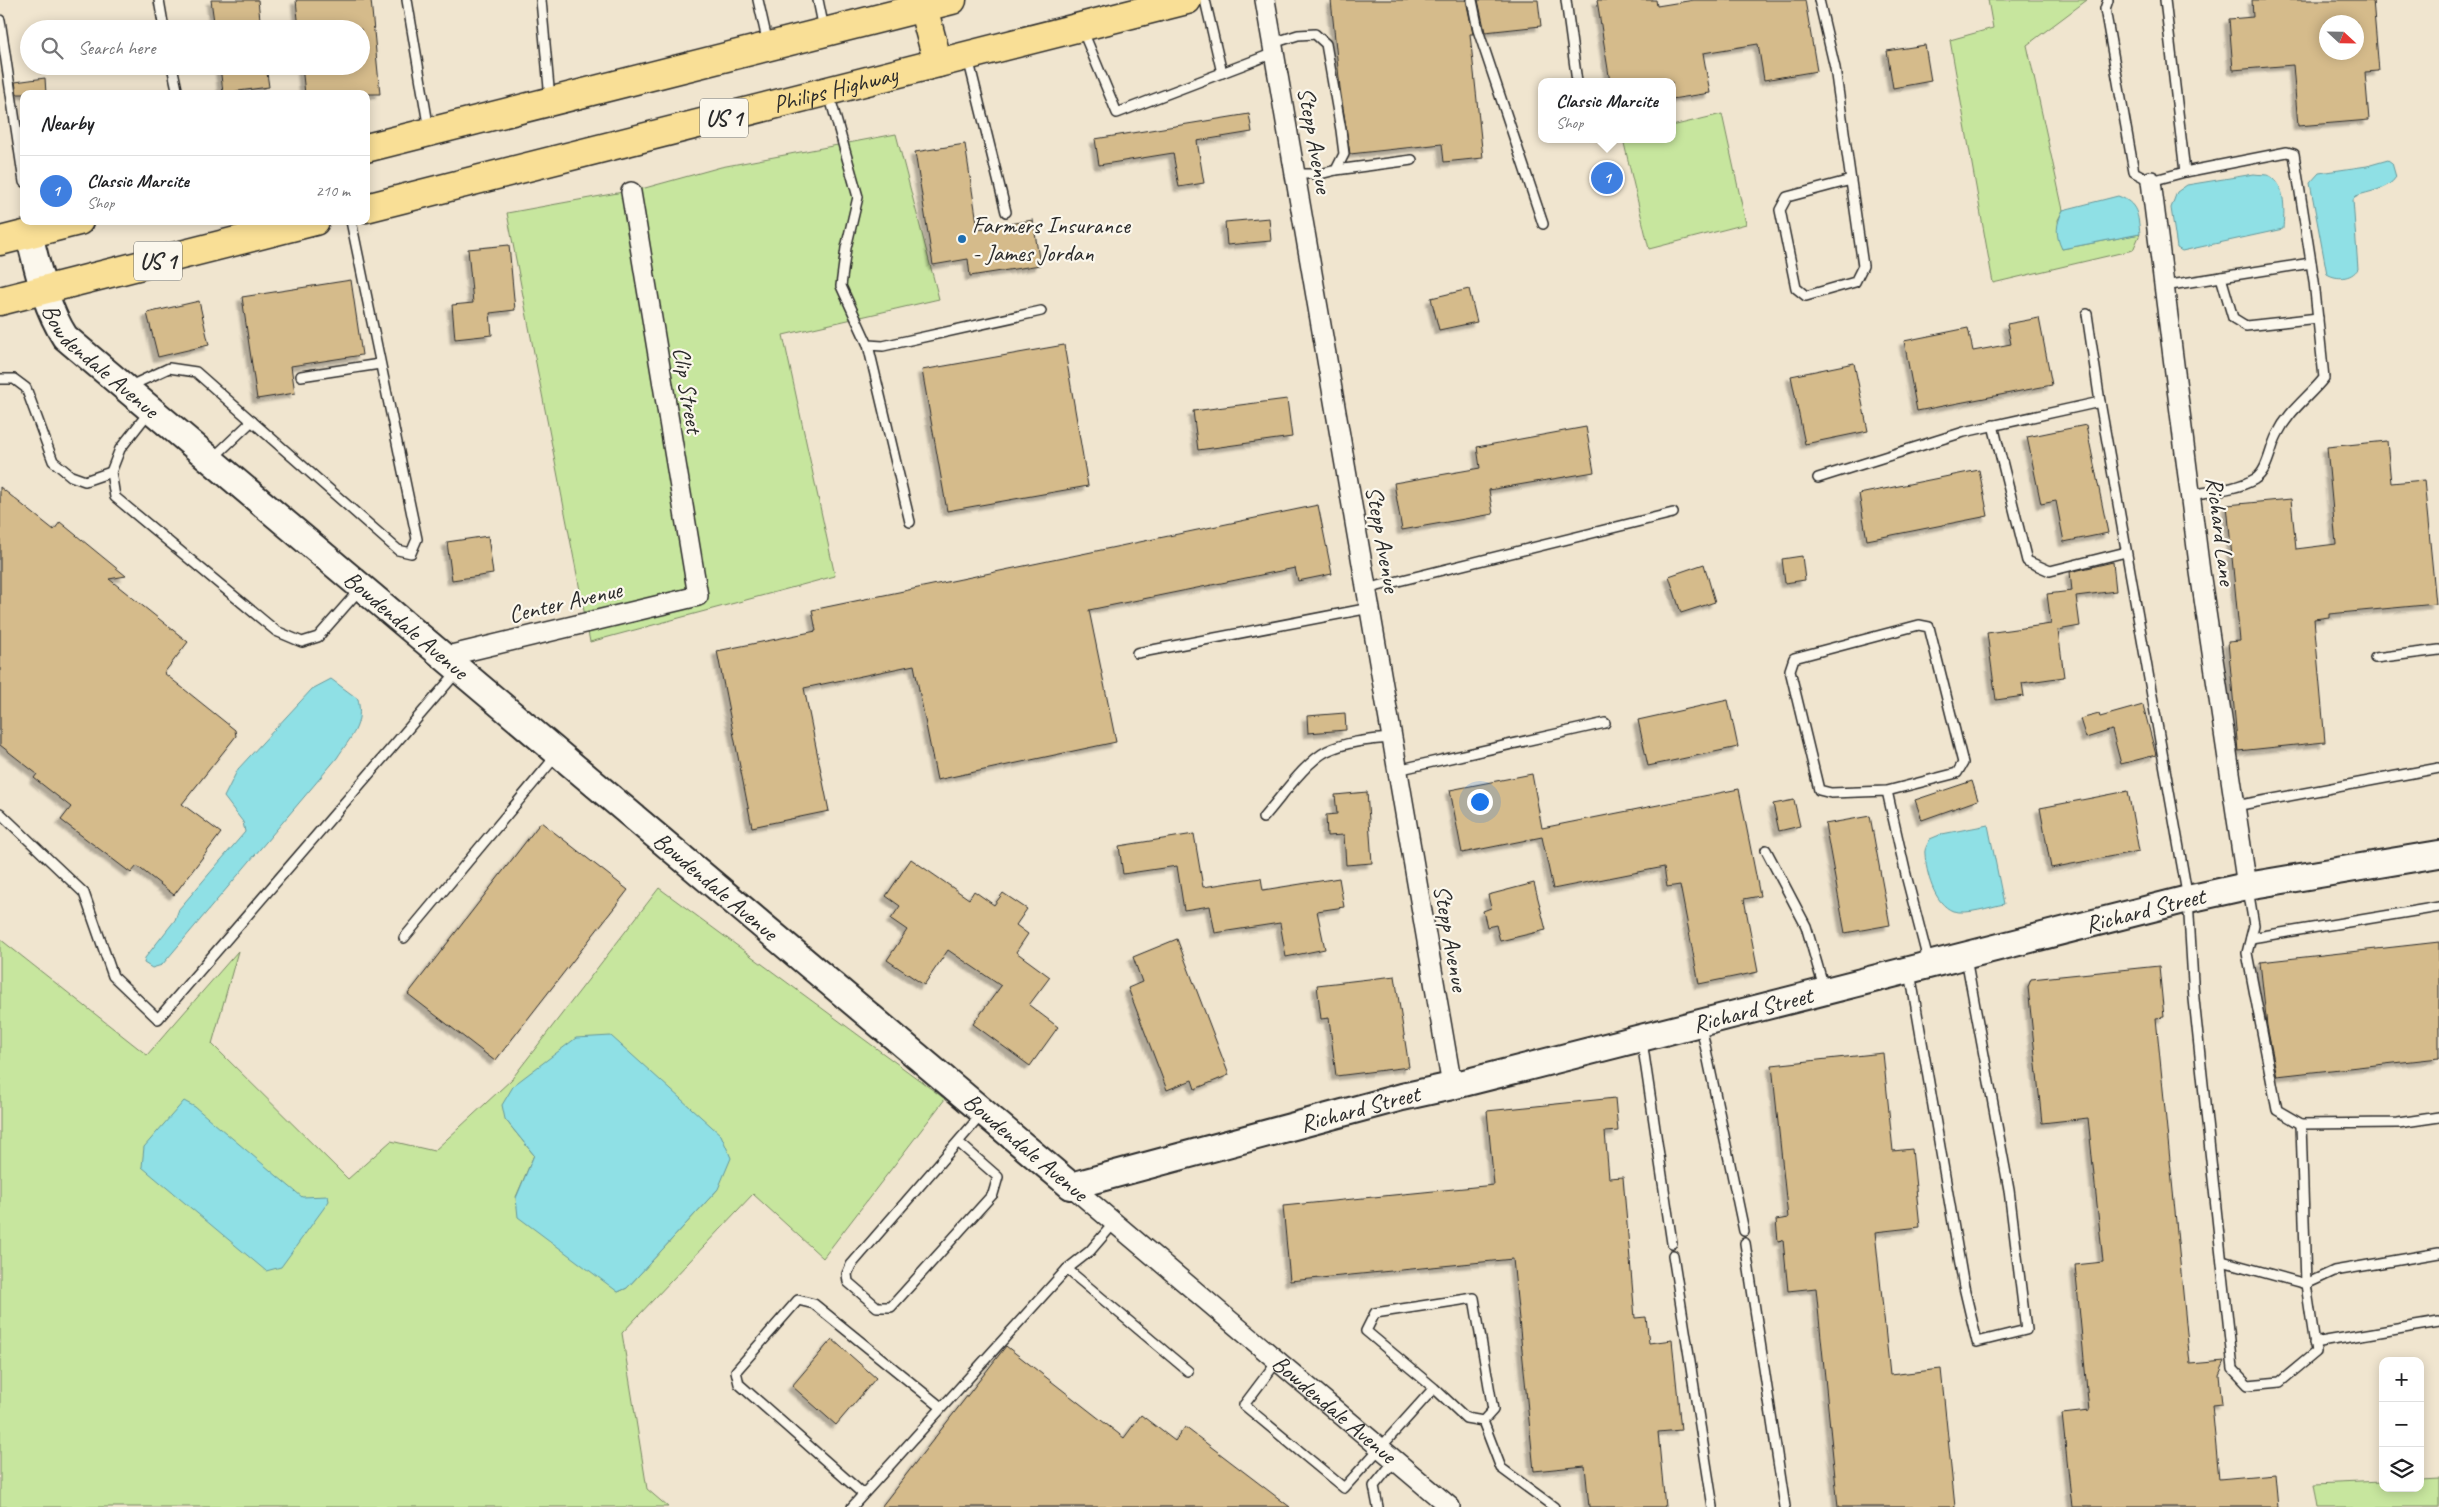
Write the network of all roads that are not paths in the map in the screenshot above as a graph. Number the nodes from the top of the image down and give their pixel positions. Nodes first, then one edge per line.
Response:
1 (158, 0) edge
2 (407, 0) edge
3 (541, 0) edge
4 (758, 0) edge
5 (818, 0) edge
6 (952, 0) edge
7 (1187, 0) edge
8 (1205, 0) edge
9 (1265, 0) edge
10 (1472, 0) edge
11 (1566, 0) edge
12 (1820, 0) edge
13 (2108, 0) edge
14 (2165, 0) edge
15 (923, 4) edge
16 (0, 20) edge
17 (162, 20) edge
18 (1081, 27) junction
19 (825, 32) junction
20 (768, 46) junction
21 (1274, 48) junction
22 (967, 55) junction
23 (938, 63) junction
24 (1222, 73) junction
25 (174, 75) edge
26 (1576, 78) edge
27 (177, 90) edge
28 (828, 91) junction
29 (550, 102) junction
30 (430, 132) junction
31 (370, 147) edge
32 (20, 155) edge
33 (1412, 160) dead end
34 (1336, 170) junction
35 (2185, 172) junction
36 (1295, 174) junction
37 (1851, 180) junction
38 (2151, 181) junction
39 (631, 192) dead end
40 (370, 207) edge
41 (1006, 212) dead end
42 (1543, 224) dead end
43 (50, 225) edge
44 (299, 225) edge
45 (352, 225) edge
46 (28, 228) edge
47 (0, 241) edge
48 (2311, 263) junction
49 (2221, 277) junction
50 (2164, 286) junction
51 (44, 290) junction
52 (0, 301) edge
53 (1041, 311) dead end
54 (2088, 314) dead end
55 (2318, 318) junction
56 (868, 345) junction
57 (380, 364) junction
58 (301, 376) dead end
59 (0, 378) edge
60 (126, 388) junction
61 (2100, 402) junction
62 (151, 410) junction
63 (252, 421) junction
64 (1993, 425) junction
65 (211, 460) junction
66 (111, 472) junction
67 (1818, 478) dead end
68 (2191, 495) junction
69 (1672, 513) dead end
70 (910, 522) dead end
71 (2126, 552) junction
72 (361, 588) junction
73 (1366, 588) junction
74 (698, 596) joint
75 (1370, 608) junction
76 (2439, 650) edge
77 (1137, 653) dead end
78 (2375, 658) dead end
79 (451, 664) junction
80 (1605, 723) dead end
81 (1392, 738) junction
82 (558, 754) junction
83 (2439, 768) edge
84 (1397, 770) junction
85 (1887, 791) junction
86 (2235, 806) junction
87 (0, 813) edge
88 (1263, 818) dead end
89 (1766, 850) dead end
90 (2439, 854) edge
91 (2247, 886) junction
92 (2188, 899) junction
93 (2439, 907) edge
94 (404, 938) dead end
95 (2251, 938) junction
96 (1965, 955) junction
97 (1919, 967) junction
98 (1824, 991) junction
99 (1700, 1023) junction
100 (1642, 1038) junction
101 (1452, 1086) junction
102 (984, 1112) junction
103 (2439, 1116) edge
104 (2301, 1124) junction
105 (958, 1142) junction
106 (1072, 1186) junction
107 (1115, 1222) junction
108 (1744, 1231) dead end
109 (1672, 1243) dead end
110 (1745, 1243) dead end
111 (2439, 1253) edge
112 (1673, 1255) dead end
113 (2222, 1261) junction
114 (1067, 1268) junction
115 (2306, 1284) junction
116 (2439, 1322) edge
117 (2314, 1343) junction
118 (1278, 1360) junction
119 (1188, 1371) dead end
120 (1434, 1388) junction
121 (941, 1407) junction
122 (1483, 1421) junction
123 (1389, 1453) junction
124 (863, 1494) junction
125 (852, 1507) edge
126 (1378, 1507) edge
127 (1450, 1507) edge
128 (1554, 1507) edge
129 (1713, 1507) edge
130 (1785, 1507) edge

1 - 17 lane
2 - 30 lane
3 - 29 lane
4 - 20 lane
5 - 19 lane
6 - 15 main road, US 1
7 - 18 main road, Philips Highway / US 1
8 - 24 lane
9 - 21 street, Stepp Avenue
10 - 42 lane
11 - 26 lane
12 - 37 lane
13 - 38 lane
14 - 35 lane
15 - 19 main road, US 1
15 - 23 main road
16 - 32 lane
18 - 22 main road, Philips Highway / US 1
18 - 24 lane
19 - 20 main road, US 1
20 - 29 main road, US 1
21 - 24 lane
21 - 34 lane
21 - 36 street, Stepp Avenue
22 - 23 main road, Philips Highway / US 1
22 - 41 lane
23 - 28 main road, Philips Highway / US 1
25 - 27 lane
28 - 40 main road, Philips Highway / US 1
28 - 56 lane
29 - 30 main road, US 1
30 - 31 main road, US 1
33 - 34 lane
34 - 36 lane
35 - 38 lane
35 - 48 lane
36 - 73 street, Stepp Avenue
37 - 37 lane
38 - 50 street, Richard Lane
39 - 74 street, Clip Street
43 - 46 main road
44 - 51 main road, US 1
45 - 57 lane
46 - 47 main road
46 - 51 street, Bowdendale Avenue
48 - 49 lane
48 - 55 lane
49 - 50 lane
49 - 55 lane
50 - 68 street, Richard Lane
51 - 52 main road, US 1
51 - 60 street, Bowdendale Avenue
53 - 56 lane
54 - 61 lane
55 - 68 lane
56 - 70 lane
57 - 58 lane
57 - 63 lane
59 - 66 lane
60 - 62 street, Bowdendale Avenue
60 - 63 lane
61 - 64 lane
61 - 71 lane
62 - 65 street, Bowdendale Avenue
62 - 66 lane
63 - 65 lane
64 - 67 lane
64 - 71 lane
65 - 72 street, Bowdendale Avenue
66 - 72 lane
68 - 86 street, Richard Lane
69 - 73 lane
71 - 92 lane
72 - 79 street, Bowdendale Avenue
73 - 75 street, Stepp Avenue
74 - 79 street, Center Avenue
75 - 77 lane
75 - 81 street, Stepp Avenue
76 - 78 lane
79 - 82 street, Bowdendale Avenue
79 - 87 lane
80 - 84 lane
81 - 84 street, Stepp Avenue
81 - 88 lane
82 - 94 lane
82 - 102 street, Bowdendale Avenue
83 - 86 lane
84 - 101 street, Stepp Avenue
85 - 85 lane
85 - 97 lane
86 - 91 street, Richard Lane
89 - 98 lane
90 - 91 street, Richard Street
91 - 92 street, Richard Street
91 - 95 lane
92 - 96 street, Richard Street
92 - 113 lane
93 - 95 lane
95 - 104 lane
96 - 97 street, Richard Street
96 - 97 lane
97 - 98 street, Richard Street
98 - 99 street, Richard Street
99 - 100 street, Richard Street
99 - 108 lane
100 - 101 street, Richard Street
100 - 109 lane
101 - 106 street, Richard Street
102 - 105 lane
102 - 106 street, Bowdendale Avenue
103 - 104 lane
104 - 115 lane
105 - 105 lane
106 - 107 street, Bowdendale Avenue
107 - 114 lane
107 - 118 street, Bowdendale Avenue
110 - 130 lane
111 - 115 lane
112 - 129 lane
113 - 115 lane
113 - 117 lane
114 - 119 lane
114 - 121 lane
115 - 117 lane
116 - 117 lane
118 - 123 street, Bowdendale Avenue
118 - 123 lane
120 - 122 lane
120 - 122 lane
120 - 123 lane
121 - 124 lane
121 - 124 lane
122 - 128 lane
123 - 126 lane
123 - 127 street, Bowdendale Avenue
124 - 125 lane

